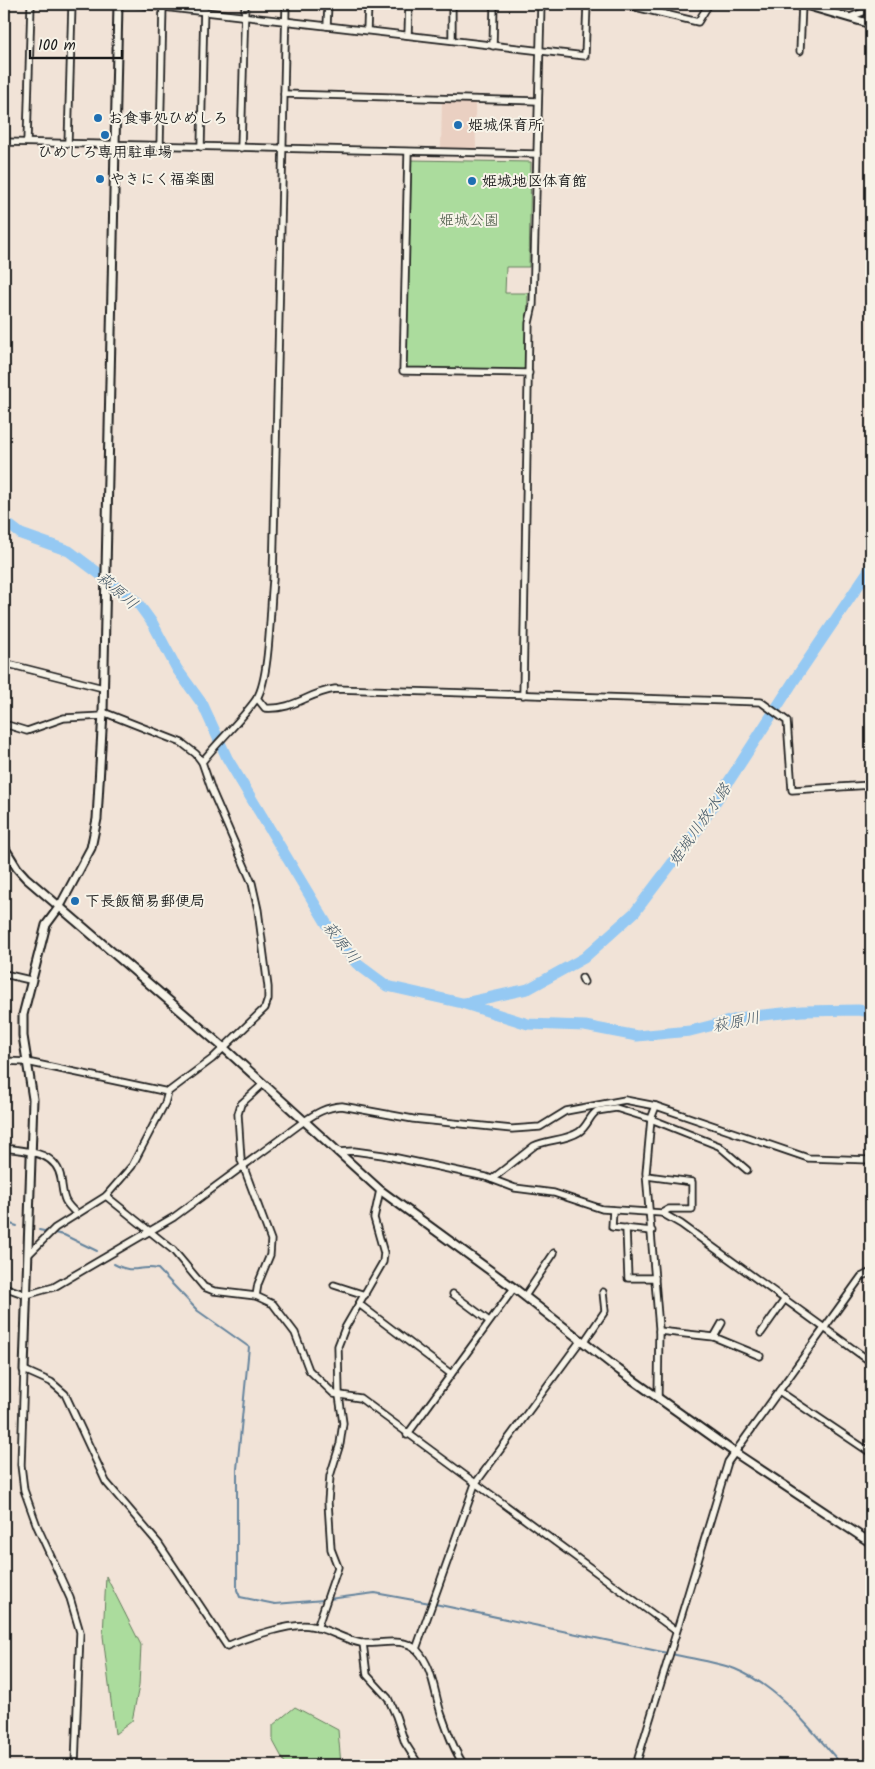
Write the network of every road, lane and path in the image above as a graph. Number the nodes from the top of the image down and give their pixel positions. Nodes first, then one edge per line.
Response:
1 (31, 4) edge
2 (72, 4) edge
3 (118, 4) edge
4 (137, 4) edge
5 (204, 4) edge
6 (245, 4) edge
7 (286, 4) edge
8 (328, 4) edge
9 (368, 4) edge
10 (409, 4) edge
11 (452, 4) edge
12 (494, 4) edge
13 (541, 4) edge
14 (587, 4) edge
15 (623, 4) edge
16 (709, 4) edge
17 (802, 4) edge
18 (163, 5) edge
19 (871, 9) edge
20 (204, 11) junction
21 (245, 17) junction
22 (850, 17) junction
23 (286, 22) junction
24 (871, 24) edge
25 (327, 26) junction
26 (367, 30) junction
27 (408, 35) junction
28 (452, 40) junction
29 (493, 46) junction
30 (539, 51) junction
31 (800, 51) dead end
32 (284, 94) junction
33 (538, 101) junction
34 (4, 142) edge
35 (27, 142) junction
36 (68, 143) junction
37 (115, 145) junction
38 (160, 145) junction
39 (201, 147) junction
40 (241, 148) junction
41 (282, 149) junction
42 (408, 152) junction
43 (537, 154) junction
44 (529, 374) junction
45 (4, 663) edge
46 (103, 688) junction
47 (522, 695) junction
48 (255, 699) junction
49 (103, 714) junction
50 (4, 724) edge
51 (204, 760) junction
52 (871, 785) edge
53 (5, 850) edge
54 (4, 864) edge
55 (60, 906) junction
56 (4, 974) edge
57 (30, 980) junction
58 (224, 1048) junction
59 (4, 1061) edge
60 (27, 1062) junction
61 (263, 1084) junction
62 (168, 1092) junction
63 (656, 1106) junction
64 (651, 1118) junction
65 (303, 1122) junction
66 (4, 1148) edge
67 (32, 1152) junction
68 (337, 1152) junction
69 (871, 1160) edge
70 (243, 1167) junction
71 (747, 1170) dead end
72 (647, 1176) junction
73 (492, 1179) junction
74 (380, 1190) junction
75 (106, 1196) junction
76 (613, 1210) junction
77 (651, 1213) junction
78 (662, 1213) junction
79 (76, 1214) junction
80 (626, 1228) junction
81 (150, 1231) junction
82 (652, 1231) junction
83 (554, 1253) dead end
84 (28, 1255) junction
85 (871, 1272) edge
86 (655, 1278) junction
87 (334, 1285) dead end
88 (4, 1288) edge
89 (514, 1288) junction
90 (603, 1292) dead end
91 (453, 1294) dead end
92 (26, 1295) junction
93 (365, 1295) junction
94 (256, 1296) junction
95 (524, 1296) junction
96 (785, 1300) junction
97 (359, 1304) junction
98 (490, 1321) junction
99 (722, 1323) dead end
100 (824, 1328) junction
101 (659, 1331) junction
102 (761, 1333) dead end
103 (714, 1337) junction
104 (582, 1341) junction
105 (760, 1356) dead end
106 (871, 1362) edge
107 (24, 1370) junction
108 (451, 1374) junction
109 (779, 1390) junction
110 (339, 1394) junction
111 (658, 1397) junction
112 (407, 1435) junction
113 (734, 1452) junction
114 (871, 1452) edge
115 (475, 1484) junction
116 (871, 1543) edge
117 (317, 1628) junction
118 (676, 1631) junction
119 (362, 1643) junction
120 (416, 1649) junction
121 (75, 1765) edge
122 (419, 1765) edge
123 (464, 1765) edge
124 (636, 1765) edge

1 - 35 street
2 - 36 street
3 - 37 street
4 - 18 street
5 - 20 street
6 - 21 street
7 - 23 street
8 - 25 street
9 - 26 street
10 - 27 street
11 - 28 street
12 - 29 street
13 - 30 street
14 - 30 street
15 - 16 street
17 - 22 street
17 - 31 street
18 - 20 street
18 - 38 street
19 - 22 street
20 - 21 street
20 - 39 street
21 - 23 street
21 - 40 street
22 - 24 street
23 - 25 street
23 - 32 street
25 - 26 street
26 - 27 street
27 - 28 street
28 - 29 street
29 - 30 street
30 - 33 street
32 - 33 street
32 - 41 street
33 - 43 street
34 - 35 street
35 - 36 street
36 - 37 street
37 - 38 street
37 - 46 street
38 - 39 street
39 - 40 street
40 - 41 street
41 - 42 street
41 - 48 street
42 - 43 street
42 - 44 street
43 - 44 street
44 - 47 street
45 - 46 street
46 - 49 street
47 - 48 street
47 - 52 street
48 - 51 street
49 - 50 street
49 - 51 street
49 - 55 street
51 - 58 street
53 - 54 street
53 - 55 street
55 - 57 street
55 - 58 street
56 - 57 street
57 - 60 street
58 - 61 street
58 - 62 street
59 - 60 street
60 - 62 street
60 - 67 street
61 - 65 street
61 - 70 street
62 - 75 street
63 - 64 street
63 - 65 street
63 - 69 street
64 - 71 street
64 - 72 street
64 - 73 street
65 - 68 street
65 - 70 street
66 - 67 street
67 - 79 street
67 - 84 street
68 - 73 street
68 - 74 street
70 - 81 street
70 - 94 street
72 - 77 street
72 - 78 street
73 - 76 street
74 - 89 street
74 - 93 street
75 - 79 street
75 - 81 street
76 - 77 street
76 - 80 street
77 - 78 street
77 - 82 street
78 - 96 street
79 - 84 street
80 - 82 street
80 - 86 street
81 - 92 street
81 - 94 street
82 - 86 street
83 - 95 street
84 - 92 street
85 - 100 street
86 - 101 street
87 - 93 street
88 - 92 street
89 - 95 street
89 - 98 street
90 - 104 street
91 - 98 street
92 - 107 street
93 - 97 street
94 - 110 street
95 - 104 street
96 - 100 street
96 - 102 street
97 - 108 street
97 - 110 street
98 - 108 street
99 - 103 street
100 - 106 street
100 - 109 street
101 - 103 street
101 - 111 street
103 - 105 street
104 - 111 street
104 - 115 street
107 - 117 street
107 - 121 street
108 - 112 street
109 - 113 street
109 - 114 street
110 - 112 street
110 - 117 street
111 - 113 street
112 - 115 street
113 - 116 street
113 - 118 street
115 - 118 street
115 - 120 street
117 - 119 street
118 - 124 street
119 - 120 street
119 - 122 street
120 - 123 street

